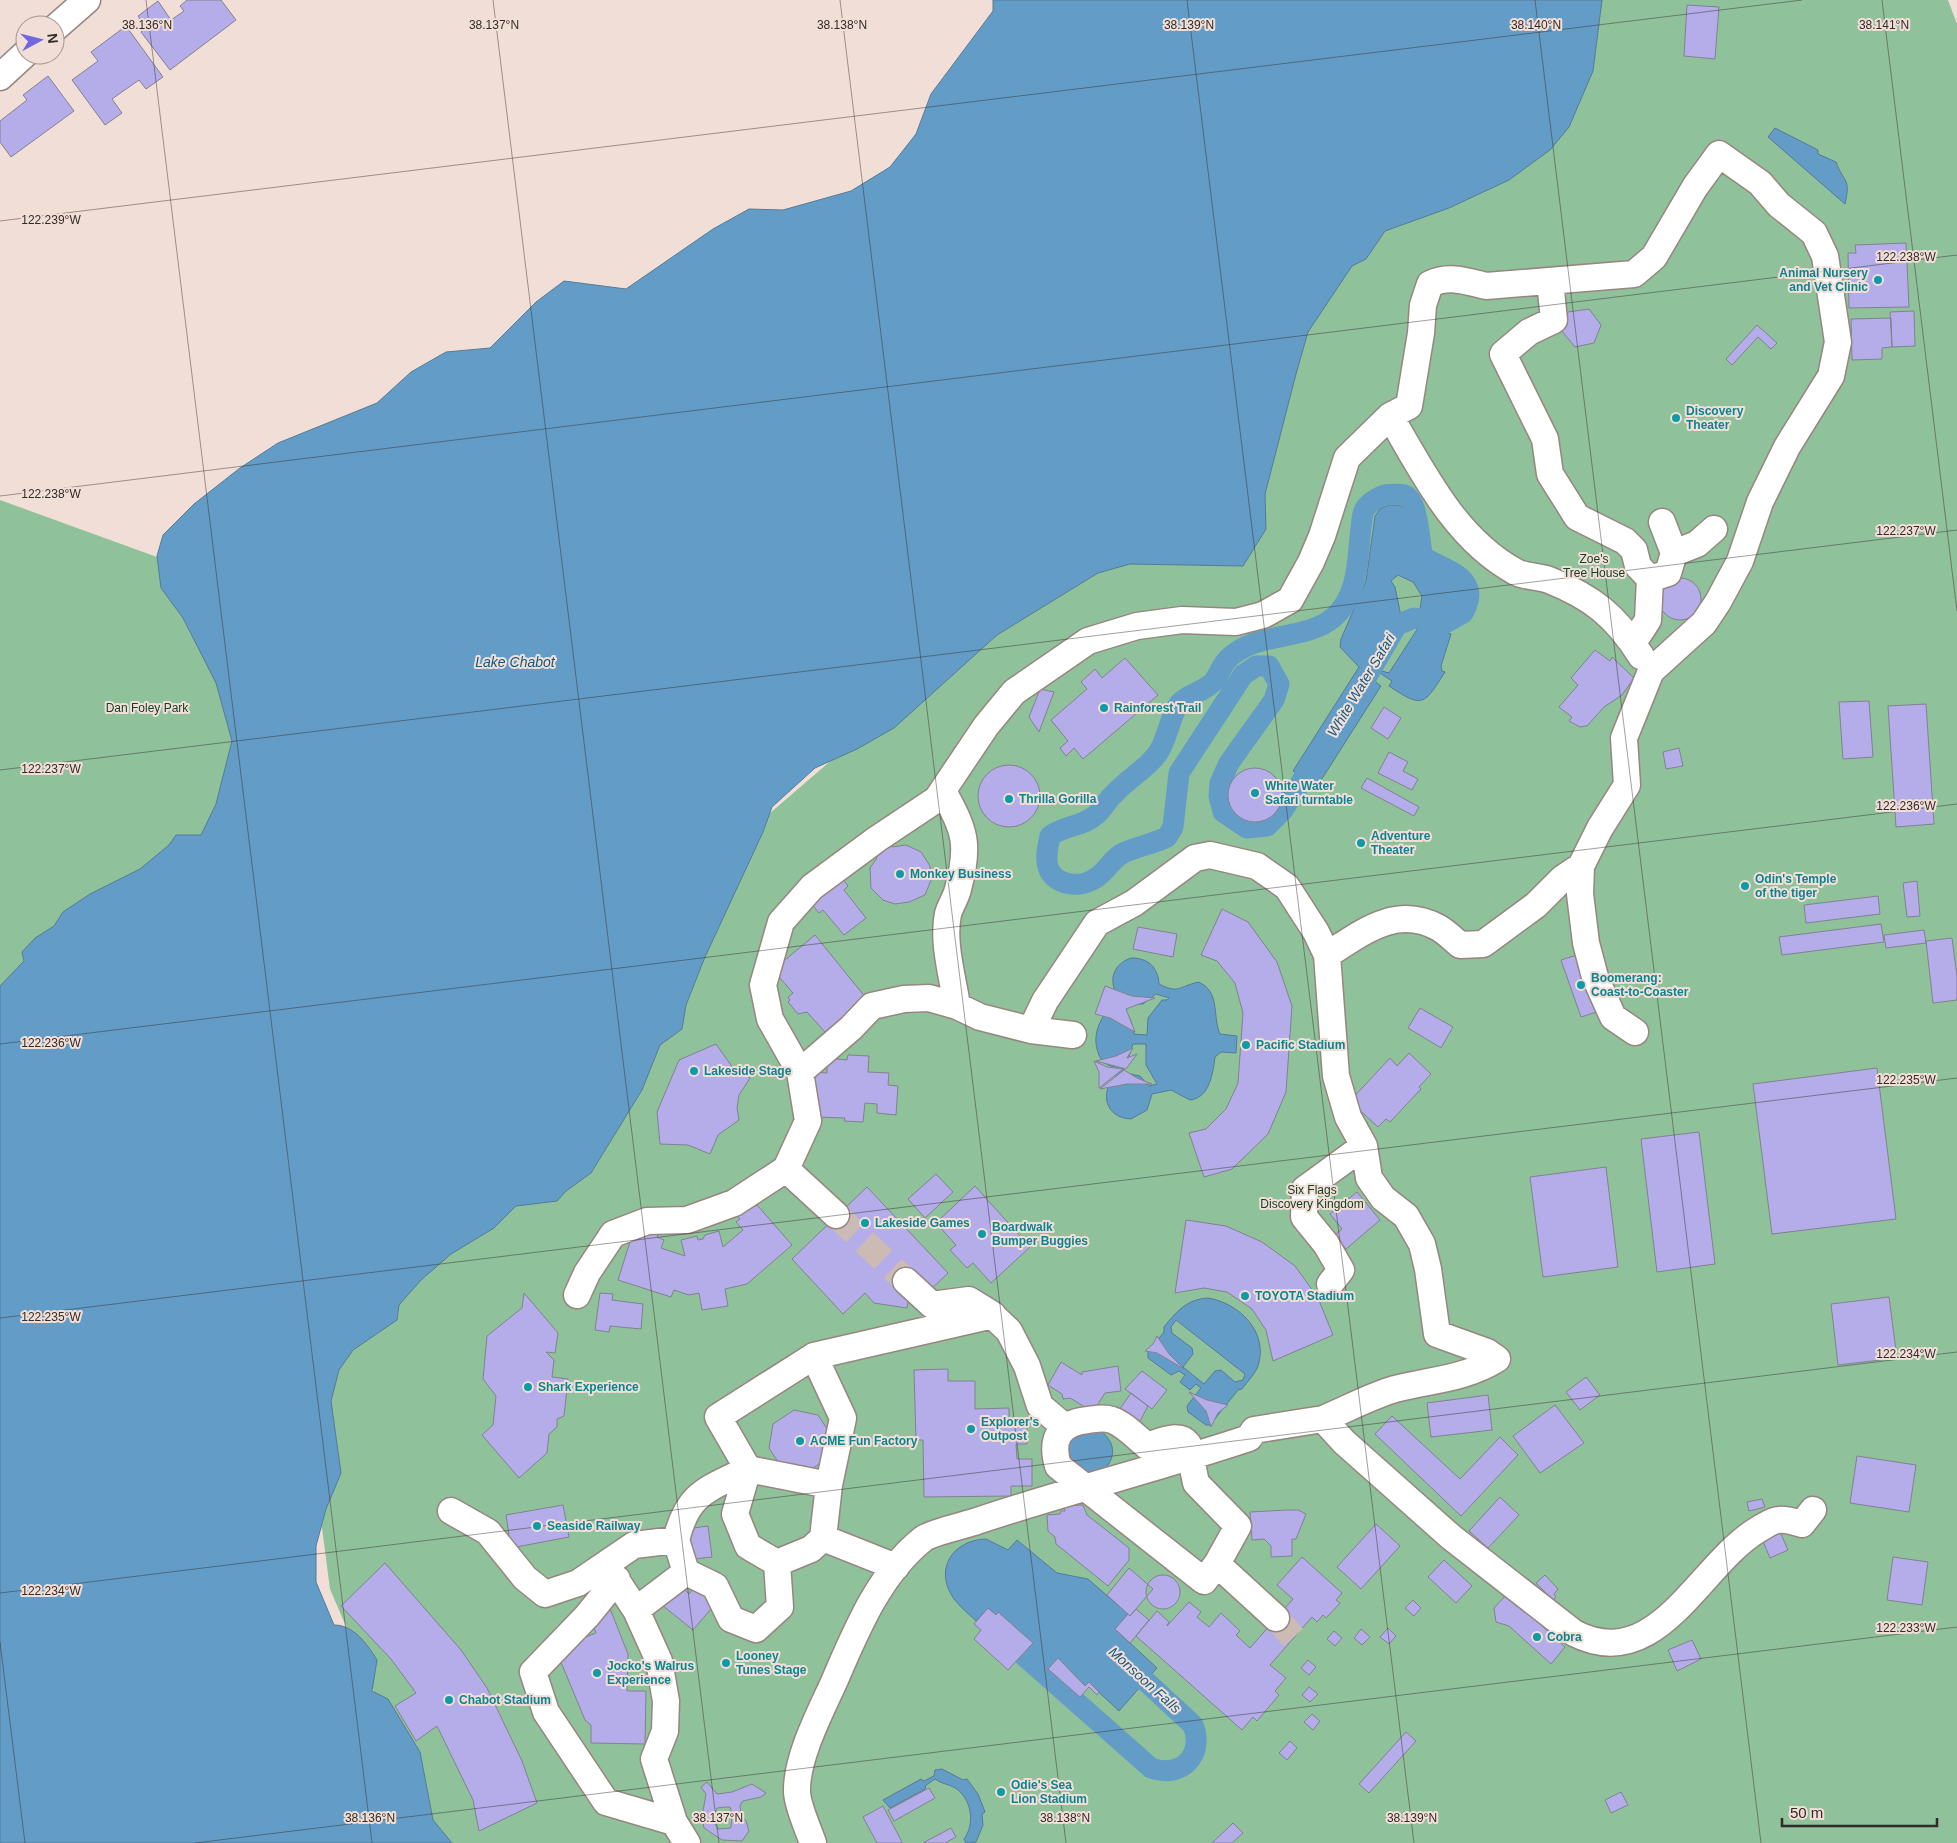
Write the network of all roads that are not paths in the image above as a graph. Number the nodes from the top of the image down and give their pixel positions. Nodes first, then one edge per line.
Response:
1 (87, 0) edge
2 (65, 19) edge
3 (15, 63) edge
4 (0, 77) edge
5 (1550, 280) junction
6 (1390, 416) junction
7 (1714, 529) dead end
8 (1626, 541) junction
9 (1674, 553) junction
10 (1650, 579) junction
11 (1633, 643) junction
12 (1651, 671) junction
13 (943, 791) junction
14 (1581, 866) junction
15 (1327, 955) junction
16 (957, 1006) junction
17 (1031, 1030) junction
18 (1635, 1032) dead end
19 (1073, 1035) dead end
20 (800, 1072) junction
21 (1364, 1146) junction
22 (786, 1169) junction
23 (836, 1215) tunnel mouth
24 (906, 1281) tunnel mouth
25 (1330, 1284) dead end
26 (576, 1295) dead end
27 (993, 1316) junction
28 (814, 1356) junction
29 (1324, 1419) junction
30 (1065, 1427) junction
31 (1191, 1456) junction
32 (1150, 1457) junction
33 (748, 1469) junction
34 (830, 1485) junction
35 (1084, 1489) junction
36 (1813, 1510) dead end
37 (451, 1511) dead end
38 (823, 1538) junction
39 (676, 1540) junction
40 (777, 1562) junction
41 (1217, 1564) junction
42 (896, 1567) junction
43 (686, 1572) junction
44 (636, 1610) junction
45 (1276, 1618) tunnel mouth
46 (680, 1833) edge
47 (813, 1843) edge

1 - 2 street
3 - 4 street
5 - 6 street
5 - 8 street
5 - 12 street
6 - 11 street
6 - 13 street
7 - 9 street
8 - 9 street
8 - 10 street
9 - 10 street
10 - 11 street
11 - 12 street
12 - 14 street
13 - 16 street
13 - 20 street
14 - 15 street
14 - 18 street
15 - 17 street
15 - 21 street
16 - 17 street
16 - 20 street
17 - 19 street
20 - 22 street
21 - 25 street
21 - 29 street
22 - 23 street
22 - 26 street
24 - 27 street
27 - 28 street
27 - 30 street
28 - 33 street
28 - 34 street
29 - 31 street
29 - 36 street
30 - 32 street
30 - 35 street
31 - 32 street
31 - 41 street
32 - 35 street
33 - 34 street
33 - 39 street
33 - 40 street
34 - 38 street
35 - 41 street
35 - 42 street
37 - 39 street
38 - 40 street
38 - 42 street
39 - 43 street
40 - 43 street
41 - 45 street
42 - 47 street
43 - 44 street
44 - 46 street
44 - 46 street

